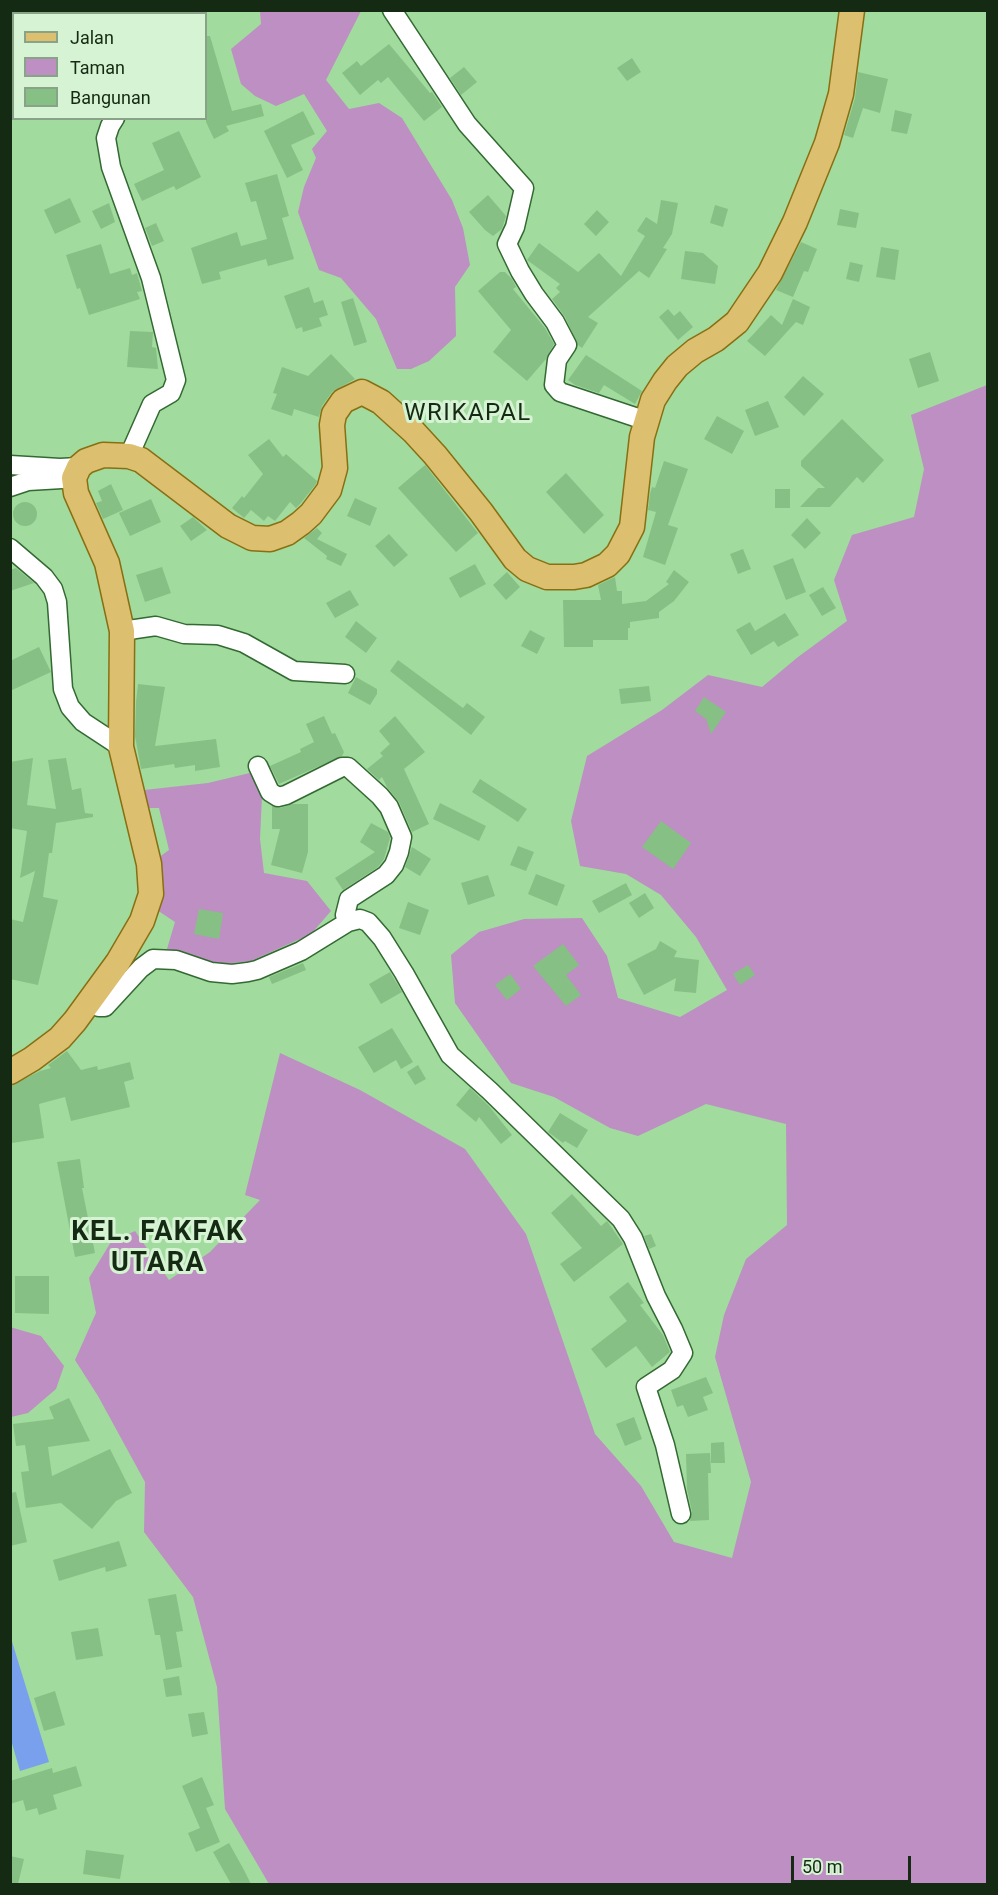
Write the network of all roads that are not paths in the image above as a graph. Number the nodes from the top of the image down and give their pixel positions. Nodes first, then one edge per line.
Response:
1 (392, 10) edge
2 (852, 10) edge
3 (114, 120) edge
4 (646, 421) junction
5 (129, 456) junction
6 (10, 465) edge
7 (77, 473) junction
8 (10, 487) edge
9 (10, 548) edge
10 (122, 632) junction
11 (345, 674) dead end
12 (121, 747) junction
13 (258, 766) dead end
14 (348, 922) junction
15 (88, 1001) junction
16 (10, 1072) edge
17 (681, 1514) dead end

1 - 4 street
2 - 4 main road
3 - 5 street
4 - 5 main road
5 - 7 main road
6 - 7 street
7 - 8 street
7 - 10 main road
9 - 12 street
10 - 11 street
10 - 12 main road
12 - 15 main road
13 - 14 street
14 - 15 street
14 - 17 street
15 - 16 main road

